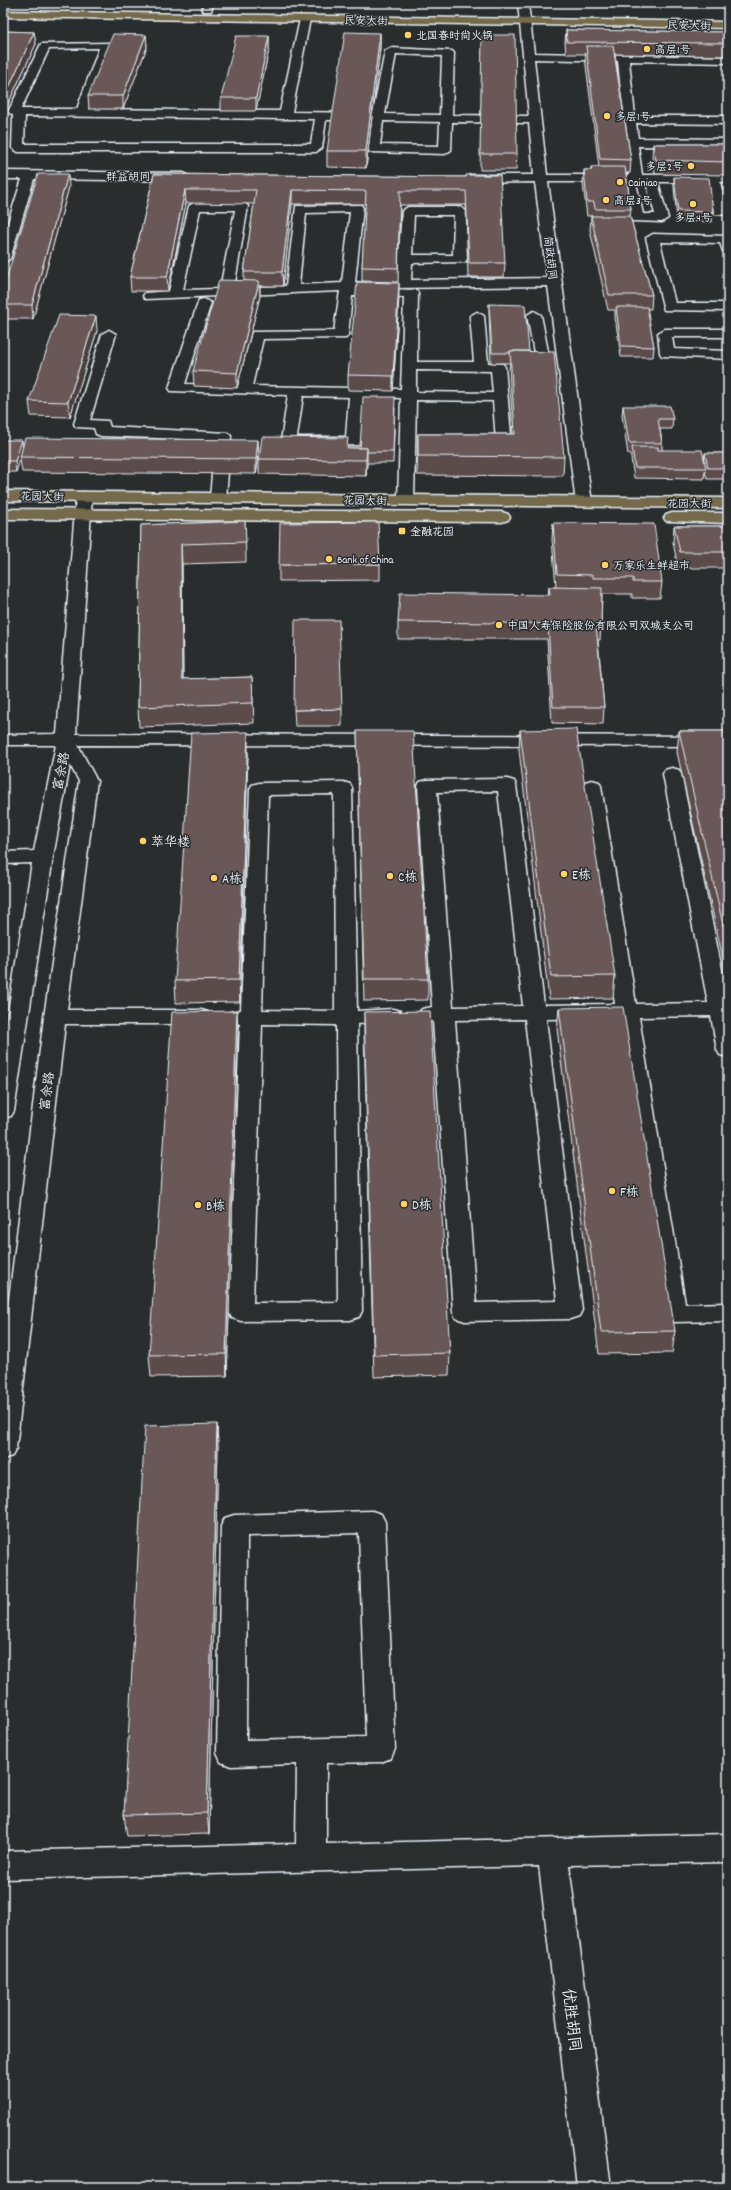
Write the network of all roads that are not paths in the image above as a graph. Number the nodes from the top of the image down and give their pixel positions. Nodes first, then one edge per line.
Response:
1 (3, 6) edge
2 (208, 6) edge
3 (524, 13) edge
4 (3, 14) edge
5 (728, 16) edge
6 (305, 19) junction
7 (728, 25) edge
8 (529, 56) junction
9 (623, 58) junction
10 (726, 60) edge
11 (728, 75) edge
12 (19, 112) junction
13 (81, 113) junction
14 (285, 115) junction
15 (321, 116) junction
16 (378, 117) junction
17 (446, 118) junction
18 (630, 119) junction
19 (535, 120) junction
20 (728, 120) edge
21 (632, 142) junction
22 (728, 143) edge
23 (3, 176) edge
24 (29, 176) junction
25 (194, 177) edge
26 (713, 178) junction
27 (728, 178) edge
28 (455, 179) edge
29 (541, 179) junction
30 (633, 179) junction
31 (650, 179) junction
32 (10, 189) dead end
33 (25, 189) junction
34 (728, 211) edge
35 (728, 245) edge
36 (3, 259) edge
37 (406, 259) junction
38 (554, 282) junction
39 (404, 284) junction
40 (348, 286) junction
41 (292, 289) junction
42 (226, 292) junction
43 (175, 294) junction
44 (150, 296) edge
45 (204, 303) dead end
46 (728, 307) edge
47 (477, 316) dead end
48 (534, 316) dead end
49 (728, 333) edge
50 (109, 334) dead end
51 (728, 355) edge
52 (409, 366) junction
53 (480, 366) junction
54 (498, 366) junction
55 (244, 390) junction
56 (296, 391) junction
57 (357, 393) junction
58 (408, 395) junction
59 (500, 398) junction
60 (474, 447) edge
61 (3, 496) edge
62 (84, 497) junction
63 (218, 498) junction
64 (406, 501) junction
65 (584, 503) junction
66 (728, 503) edge
67 (3, 514) edge
68 (82, 514) junction
69 (521, 517) dead end
70 (576, 517) dead end
71 (592, 518) dead end
72 (656, 518) dead end
73 (728, 518) edge
74 (66, 739) junction
75 (3, 740) edge
76 (728, 741) edge
77 (672, 774) dead end
78 (592, 786) dead end
79 (43, 857) junction
80 (3, 858) edge
81 (724, 1009) edge
82 (627, 1011) junction
83 (443, 1013) junction
84 (535, 1013) junction
85 (55, 1017) junction
86 (252, 1017) junction
87 (346, 1018) junction
88 (8, 1043) edge
89 (728, 1050) edge
90 (3, 1111) edge
91 (728, 1312) edge
92 (3, 1448) edge
93 (312, 1751) junction
94 (728, 1848) edge
95 (552, 1852) junction
96 (311, 1858) junction
97 (3, 1865) edge
98 (594, 2187) edge

1 - 2 main road, 民安大街
2 - 3 main road, 民安大街
3 - 5 main road, 民安大街
3 - 6 main road, 民安大街
3 - 7 main road, 民安大街
3 - 8 street, 简政胡同
4 - 6 main road, 民安大街
6 - 14 street
8 - 9 street
8 - 19 street, 简政胡同
9 - 10 street
9 - 18 street
10 - 11 street
12 - 13 street
12 - 13 street
12 - 15 street
13 - 14 street
14 - 15 street
15 - 16 street
16 - 17 street
16 - 17 street
16 - 17 street
17 - 19 street
18 - 20 street
18 - 21 street
19 - 29 street, 简政胡同
21 - 22 street
21 - 30 street
23 - 24 street, 群益胡同
24 - 25 street, 群益胡同
24 - 33 street
26 - 27 street
26 - 31 street
26 - 34 street
28 - 29 street
29 - 30 street
29 - 38 street, 简政胡同
30 - 31 street
30 - 31 street
32 - 33 street
33 - 36 street
35 - 46 street
37 - 37 street
37 - 39 street
38 - 39 street
38 - 65 street, 简政胡同
39 - 40 street
40 - 41 street
40 - 41 street
41 - 42 street
42 - 43 street
42 - 43 street
43 - 44 street
45 - 55 street
47 - 53 street
48 - 54 street
49 - 51 street
50 - 63 street
52 - 53 street
52 - 55 street
52 - 58 street
53 - 54 street
54 - 59 street
55 - 56 street
56 - 57 street
56 - 57 street
57 - 58 street
58 - 59 street
58 - 64 street
59 - 60 street
61 - 62 main road, 花园大街
62 - 63 main road, 花园大街
62 - 68 street, 富余路
63 - 64 main road, 花园大街
64 - 65 main road, 花园大街
65 - 66 main road, 花园大街
67 - 68 main road, 花园大街
68 - 69 main road, 花园大街
68 - 74 street, 富余路
70 - 71 main road
72 - 73 main road, 花园大街
74 - 75 street
74 - 76 street
74 - 79 street, 富余路
74 - 85 street, 富余路
77 - 81 street
78 - 82 street
79 - 80 street
79 - 88 street, 富余路
81 - 82 street
81 - 89 street
82 - 84 street
82 - 91 street
83 - 84 street
83 - 84 street
83 - 84 street
83 - 87 street
85 - 86 street
85 - 92 street, 富余路
86 - 87 street
86 - 87 street
86 - 87 street
88 - 90 street, 富余路
93 - 93 street
93 - 96 street
94 - 95 street
95 - 96 street
95 - 98 street, 优胜胡同
96 - 97 street

